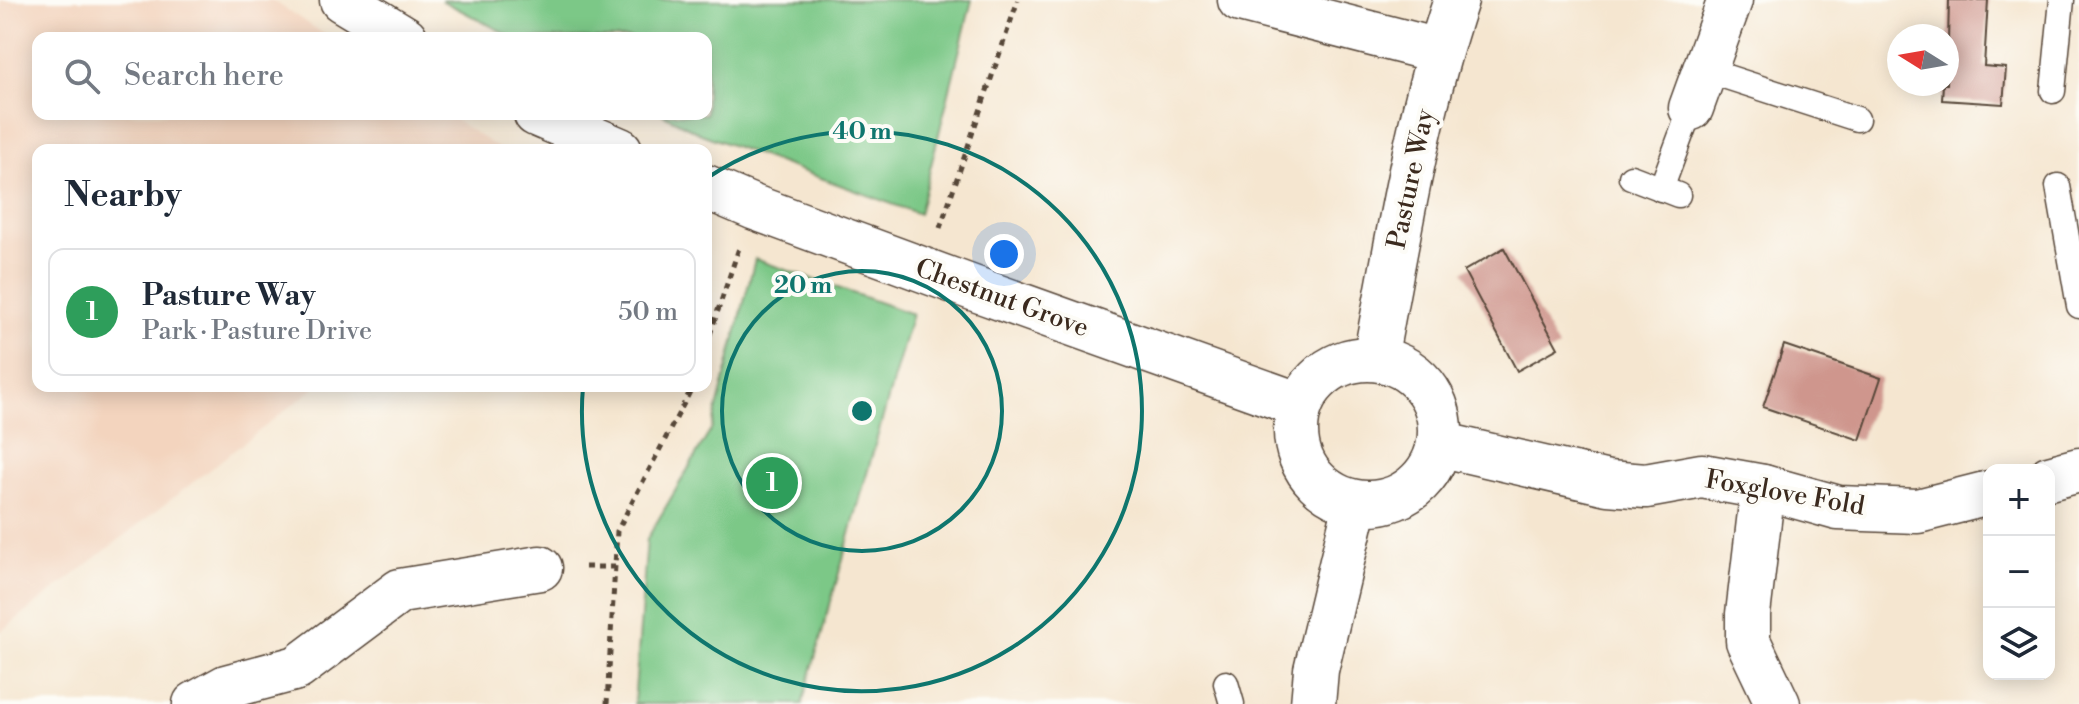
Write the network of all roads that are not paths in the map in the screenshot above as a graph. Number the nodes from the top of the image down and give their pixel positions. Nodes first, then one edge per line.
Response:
1 (342, 0) edge
2 (1456, 0) edge
3 (2062, 0) edge
4 (1725, 1) edge
5 (1258, 2) edge
6 (384, 20) edge
7 (1439, 51) junction
8 (1698, 89) junction
9 (2053, 91) dead end
10 (1857, 119) dead end
11 (550, 120) edge
12 (606, 144) edge
13 (1631, 177) dead end
14 (2058, 186) dead end
15 (712, 190) edge
16 (2079, 306) edge
17 (1375, 359) junction
18 (1300, 405) junction
19 (1439, 444) junction
20 (2079, 470) edge
21 (2055, 476) edge
22 (1763, 487) junction
23 (1983, 495) edge
24 (1356, 503) junction
25 (540, 568) dead end
26 (195, 704) edge
27 (1313, 704) edge
28 (1778, 704) edge

1 - 6 street
2 - 7 street, Pasture Way
3 - 9 lane
4 - 8 street
5 - 7 street
7 - 17 street, Pasture Way
8 - 10 lane
8 - 13 lane
11 - 12 street
14 - 16 lane
15 - 18 street, Chestnut Grove
17 - 18 street
17 - 19 street
18 - 24 street
19 - 22 street, Foxglove Fold
19 - 24 street
20 - 21 street
22 - 23 street, Foxglove Fold
22 - 28 street
24 - 27 street
25 - 26 street

